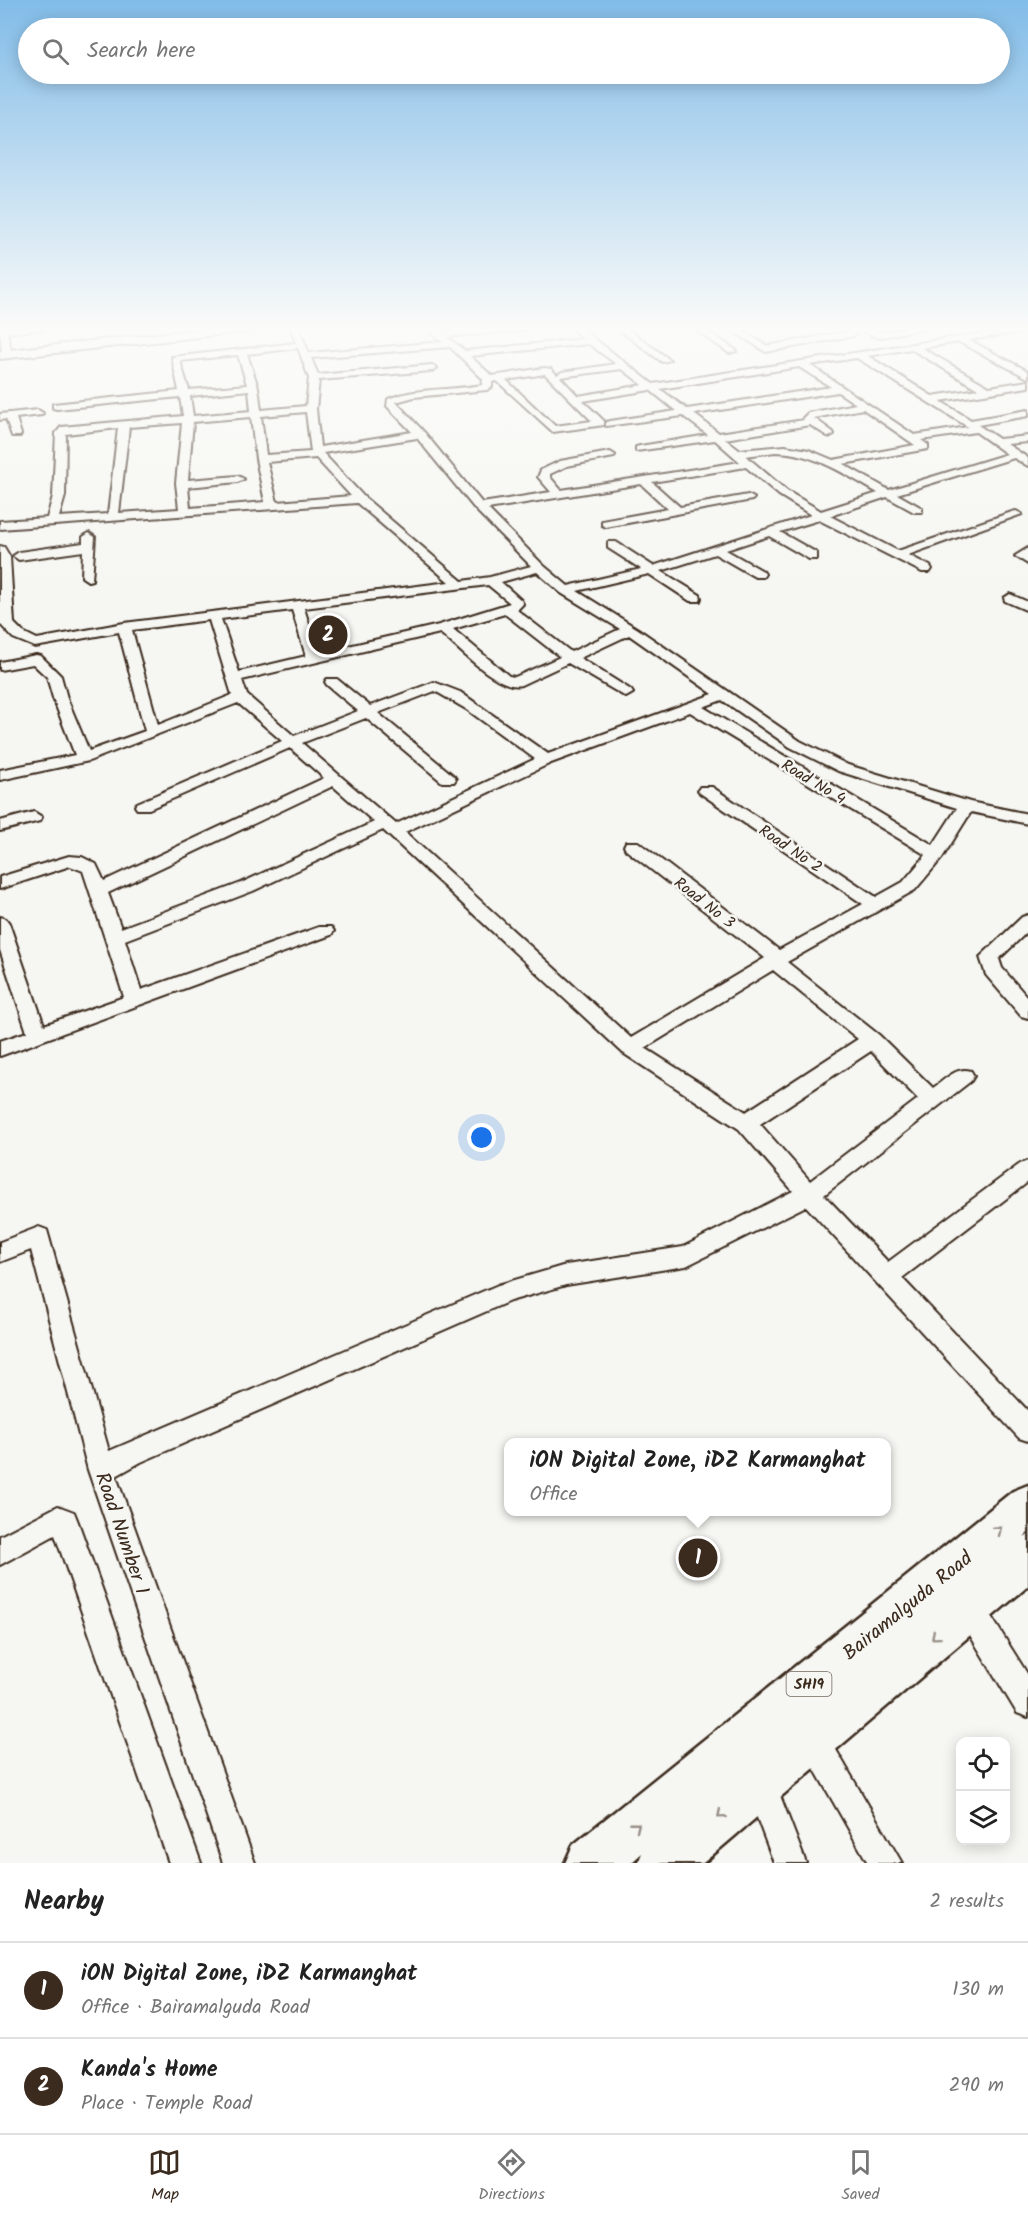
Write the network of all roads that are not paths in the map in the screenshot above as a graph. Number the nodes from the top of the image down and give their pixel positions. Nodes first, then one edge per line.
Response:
1 (32, 413) edge
2 (86, 413) edge
3 (187, 413) edge
4 (257, 413) joint
5 (311, 413) edge
6 (400, 413) edge
7 (533, 413) edge
8 (590, 413) edge
9 (691, 413) edge
10 (821, 413) edge
11 (878, 413) edge
12 (953, 413) edge
13 (1028, 413) edge
14 (684, 414) junction
15 (5, 417) edge
16 (188, 418) junction
17 (812, 422) junction
18 (124, 424) junction
19 (610, 424) dead end
20 (973, 426) junction
21 (85, 427) junction
22 (16, 434) dead end
23 (420, 434) junction
24 (829, 434) dead end
25 (717, 437) junction
26 (912, 438) junction
27 (1028, 439) edge
28 (999, 442) junction
29 (640, 449) dead end
30 (317, 453) junction
31 (736, 454) junction
32 (609, 455) dead end
33 (1014, 455) junction
34 (261, 459) junction
35 (832, 463) junction
36 (1028, 463) edge
37 (747, 464) junction
38 (238, 478) dead end
39 (643, 480) junction
40 (182, 484) junction
41 (558, 494) junction
42 (886, 494) junction
43 (748, 498) dead end
44 (360, 499) junction
45 (272, 506) junction
46 (479, 507) junction
47 (676, 510) junction
48 (918, 510) dead end
49 (184, 513) junction
50 (1016, 513) dead end
51 (821, 516) junction
52 (113, 518) junction
53 (88, 520) junction
54 (52, 522) junction
55 (606, 523) dead end
56 (0, 525) edge
57 (771, 532) junction
58 (612, 545) dead end
59 (90, 546) junction
60 (716, 549) junction
61 (0, 550) edge
62 (1028, 552) edge
63 (897, 555) junction
64 (19, 556) dead end
65 (813, 556) dead end
66 (1028, 560) edge
67 (539, 568) junction
68 (926, 569) dead end
69 (652, 570) junction
70 (759, 574) dead end
71 (88, 577) dead end
72 (491, 581) junction
73 (458, 584) junction
74 (566, 590) junction
75 (695, 598) dead end
76 (1010, 598) dead end
77 (297, 605) junction
78 (1028, 607) edge
79 (509, 610) junction
80 (214, 616) junction
81 (124, 627) junction
82 (443, 628) junction
83 (629, 630) junction
84 (35, 644) junction
85 (311, 654) dead end
86 (570, 658) junction
87 (36, 659) junction
88 (0, 666) edge
89 (332, 682) dead end
90 (237, 687) junction
91 (626, 693) dead end
92 (723, 695) junction
93 (693, 708) junction
94 (368, 713) junction
95 (153, 733) junction
96 (290, 743) junction
97 (84, 758) junction
98 (546, 760) junction
99 (0, 775) edge
100 (334, 779) junction
101 (448, 779) dead end
102 (706, 790) dead end
103 (143, 806) dead end
104 (967, 806) junction
105 (34, 817) dead end
106 (1028, 819) edge
107 (0, 826) edge
108 (389, 827) junction
109 (632, 846) dead end
110 (936, 854) junction
111 (0, 883) edge
112 (98, 891) junction
113 (876, 905) junction
114 (1028, 921) edge
115 (0, 923) edge
116 (325, 931) dead end
117 (115, 936) junction
118 (3, 944) edge
119 (777, 960) junction
120 (135, 1001) junction
121 (1028, 1011) edge
122 (38, 1036) junction
123 (872, 1040) junction
124 (0, 1048) edge
125 (630, 1048) junction
126 (964, 1076) dead end
127 (932, 1100) junction
128 (746, 1123) junction
129 (1028, 1170) edge
130 (809, 1194) junction
131 (0, 1252) edge
132 (887, 1276) junction
133 (1028, 1429) edge
134 (101, 1470) junction
135 (1028, 1506) edge
136 (0, 1551) edge
137 (1028, 1557) edge
138 (969, 1607) junction
139 (1028, 1702) edge
140 (812, 1739) junction
141 (759, 1782) junction
142 (185, 1863) edge
143 (239, 1863) edge
144 (591, 1863) edge
145 (664, 1863) edge
146 (790, 1863) edge
147 (886, 1863) edge

1 - 15 street
2 - 21 street
3 - 16 street
4 - 16 street
4 - 34 street
5 - 30 street
6 - 23 street
7 - 8 street
9 - 14 street
10 - 17 street
11 - 26 street
12 - 20 street
13 - 20 street
14 - 19 street
14 - 25 street
15 - 22 street
16 - 18 street
16 - 40 street
17 - 24 street
17 - 25 street
18 - 21 street
18 - 52 street
20 - 26 street
20 - 28 street
21 - 54 street
23 - 30 street
23 - 46 street
25 - 29 street
25 - 31 street
26 - 35 street
27 - 28 street
28 - 33 street
30 - 34 street
30 - 44 street
31 - 35 street
31 - 37 street
32 - 41 street
33 - 36 street
33 - 42 street
34 - 45 street
35 - 42 street
37 - 39 street
37 - 51 street
38 - 40 street
39 - 41 street
39 - 47 street
40 - 49 street
41 - 46 street
42 - 48 street
42 - 51 street
43 - 47 street
44 - 45 street
44 - 73 street
45 - 49 street
46 - 67 street
47 - 55 street
49 - 52 street
50 - 63 street
51 - 57 street
51 - 63 street
52 - 53 street
53 - 54 street
53 - 59 street
54 - 56 street
57 - 60 street
57 - 65 street
58 - 69 street
59 - 64 street
59 - 71 street
60 - 69 street
60 - 70 street
61 - 84 street
62 - 66 street
63 - 68 street
67 - 72 street
67 - 74 street
69 - 74 street
69 - 75 street
72 - 73 street
72 - 79 street
73 - 77 street
74 - 83 street
76 - 78 street
77 - 80 street
77 - 85 street
79 - 82 street
79 - 86 street
80 - 81 street
80 - 90 street
81 - 84 street
81 - 95 street
82 - 86 street
82 - 90 street
83 - 86 street
83 - 92 street
84 - 87 street
86 - 91 street
87 - 88 street
87 - 97 street
89 - 94 street
90 - 95 street
90 - 96 street
92 - 93 street
92 - 104 street
93 - 98 street
93 - 110 street, Road No 4
94 - 96 street
94 - 98 street
94 - 101 street
95 - 97 street
96 - 100 street
96 - 103 street
97 - 99 street
98 - 108 street
100 - 108 street
100 - 112 street
102 - 113 street, Road No 2
104 - 106 street
104 - 110 street
105 - 107 street
108 - 117 street
108 - 125 street
109 - 119 street, Road No 3
110 - 113 street
111 - 112 street
112 - 117 street
113 - 119 street
114 - 121 street
115 - 118 street
116 - 120 street
117 - 120 street
118 - 122 street
119 - 123 street, Road No 3
119 - 125 street
120 - 122 street
122 - 124 street
123 - 127 street, Road No 3
123 - 128 street
125 - 128 street
126 - 127 street
127 - 130 street
128 - 130 street
129 - 132 street
130 - 132 street
130 - 134 street
131 - 134 street, Road Number 1
132 - 133 street
134 - 143 street, Road Number 1
144 -> 135 main road, Bairamalguda Road / SH19
136 - 142 street
137 - 138 main road, SH19
138 - 139 street
138 -> 140 main road, SH19
140 - 141 main road, SH19
140 - 147 street
141 -> 145 main road, SH19
141 - 146 street

